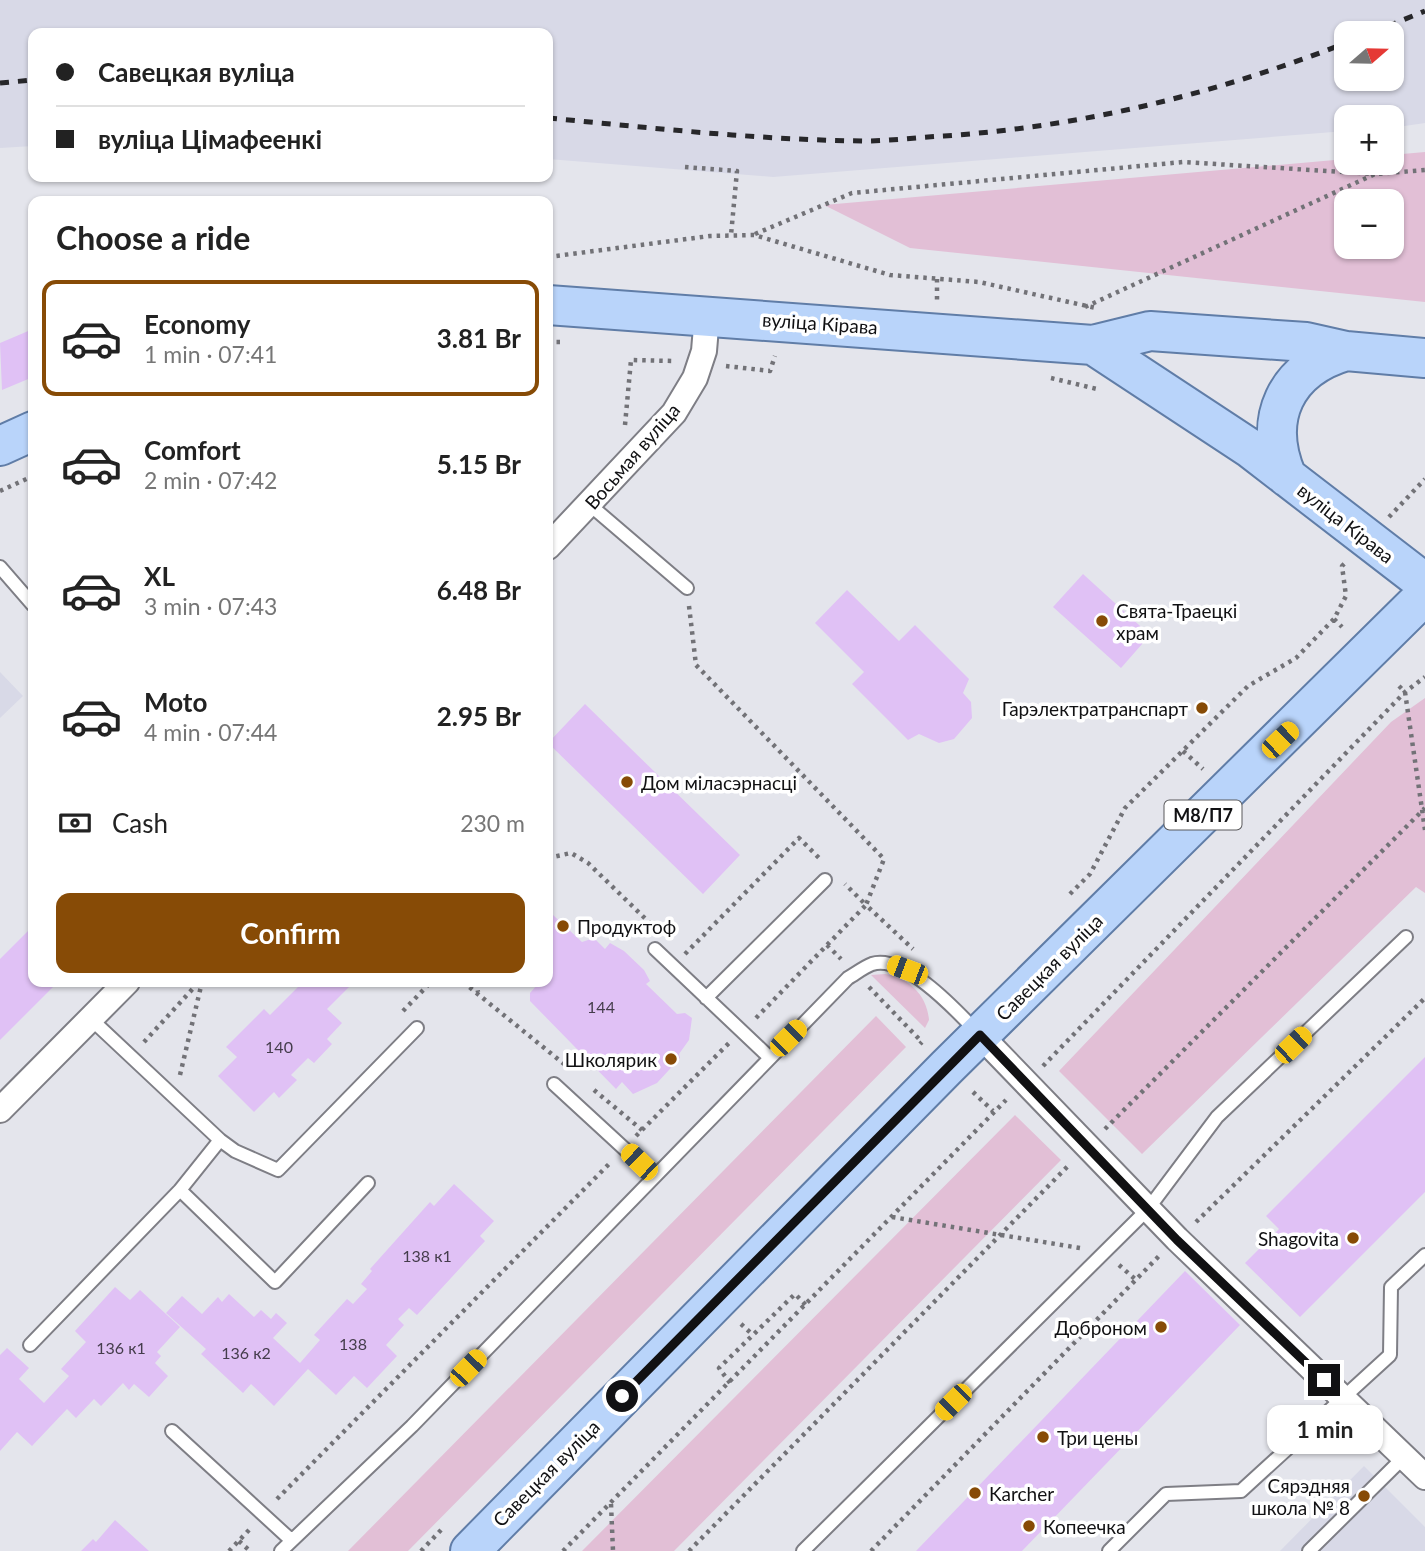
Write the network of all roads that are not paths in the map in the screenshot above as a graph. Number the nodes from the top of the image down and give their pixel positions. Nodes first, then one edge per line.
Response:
1 (553, 305) edge
2 (707, 315) junction
3 (1346, 351) junction
4 (1425, 358) edge
5 (1086, 361) junction
6 (28, 433) edge
7 (0, 446) edge
8 (1287, 477) junction
9 (590, 505) junction
10 (553, 542) edge
11 (0, 567) edge
12 (1425, 583) edge
13 (687, 588) road end
14 (1425, 595) edge
15 (28, 598) edge
16 (825, 880) dead end
17 (1406, 937) dead end
18 (655, 949) dead end
19 (122, 987) edge
20 (706, 998) junction
21 (91, 1019) junction
22 (417, 1028) dead end
23 (980, 1035) junction
24 (769, 1057) junction
25 (554, 1084) dead end
26 (0, 1110) edge
27 (220, 1140) junction
28 (654, 1176) junction
29 (368, 1183) dead end
30 (180, 1190) junction
31 (1148, 1209) junction
32 (1425, 1255) edge
33 (30, 1345) dead end
34 (1342, 1398) junction
35 (172, 1431) dead end
36 (1405, 1456) junction
37 (1425, 1477) edge
38 (460, 1536) edge
39 (291, 1541) junction
40 (281, 1551) edge
41 (803, 1551) edge
42 (1109, 1551) edge
43 (1309, 1551) edge

1 - 2 main road, вуліца Кірава
2 - 5 main road, вуліца Кірава
2 - 9 street, Восьмая вуліца
3 - 4 main road, вуліца Кірава
3 - 5 main road, вуліца Кірава
3 - 8 main road
5 - 8 main road, вуліца Кірава
6 - 7 main road
8 - 12 main road, вуліца Кірава
9 - 10 street, Восьмая вуліца
9 - 13 lane
11 - 15 lane
14 - 23 main road, Савецкая вуліца / М8/П7
16 - 20 lane
17 - 31 lane
18 - 20 lane
19 - 21 street
20 - 24 lane
21 - 26 street
21 - 27 lane
22 - 27 lane
23 - 24 lane
23 - 31 street
23 - 38 main road, Савецкая вуліца / М8/П7
24 - 28 lane
25 - 28 lane
27 - 30 lane
28 - 39 lane
29 - 30 lane
30 - 33 lane
31 - 34 street
31 - 41 lane
32 - 34 lane
34 - 36 street
34 - 42 lane
35 - 39 lane
36 - 37 street
36 - 43 lane
39 - 40 lane

